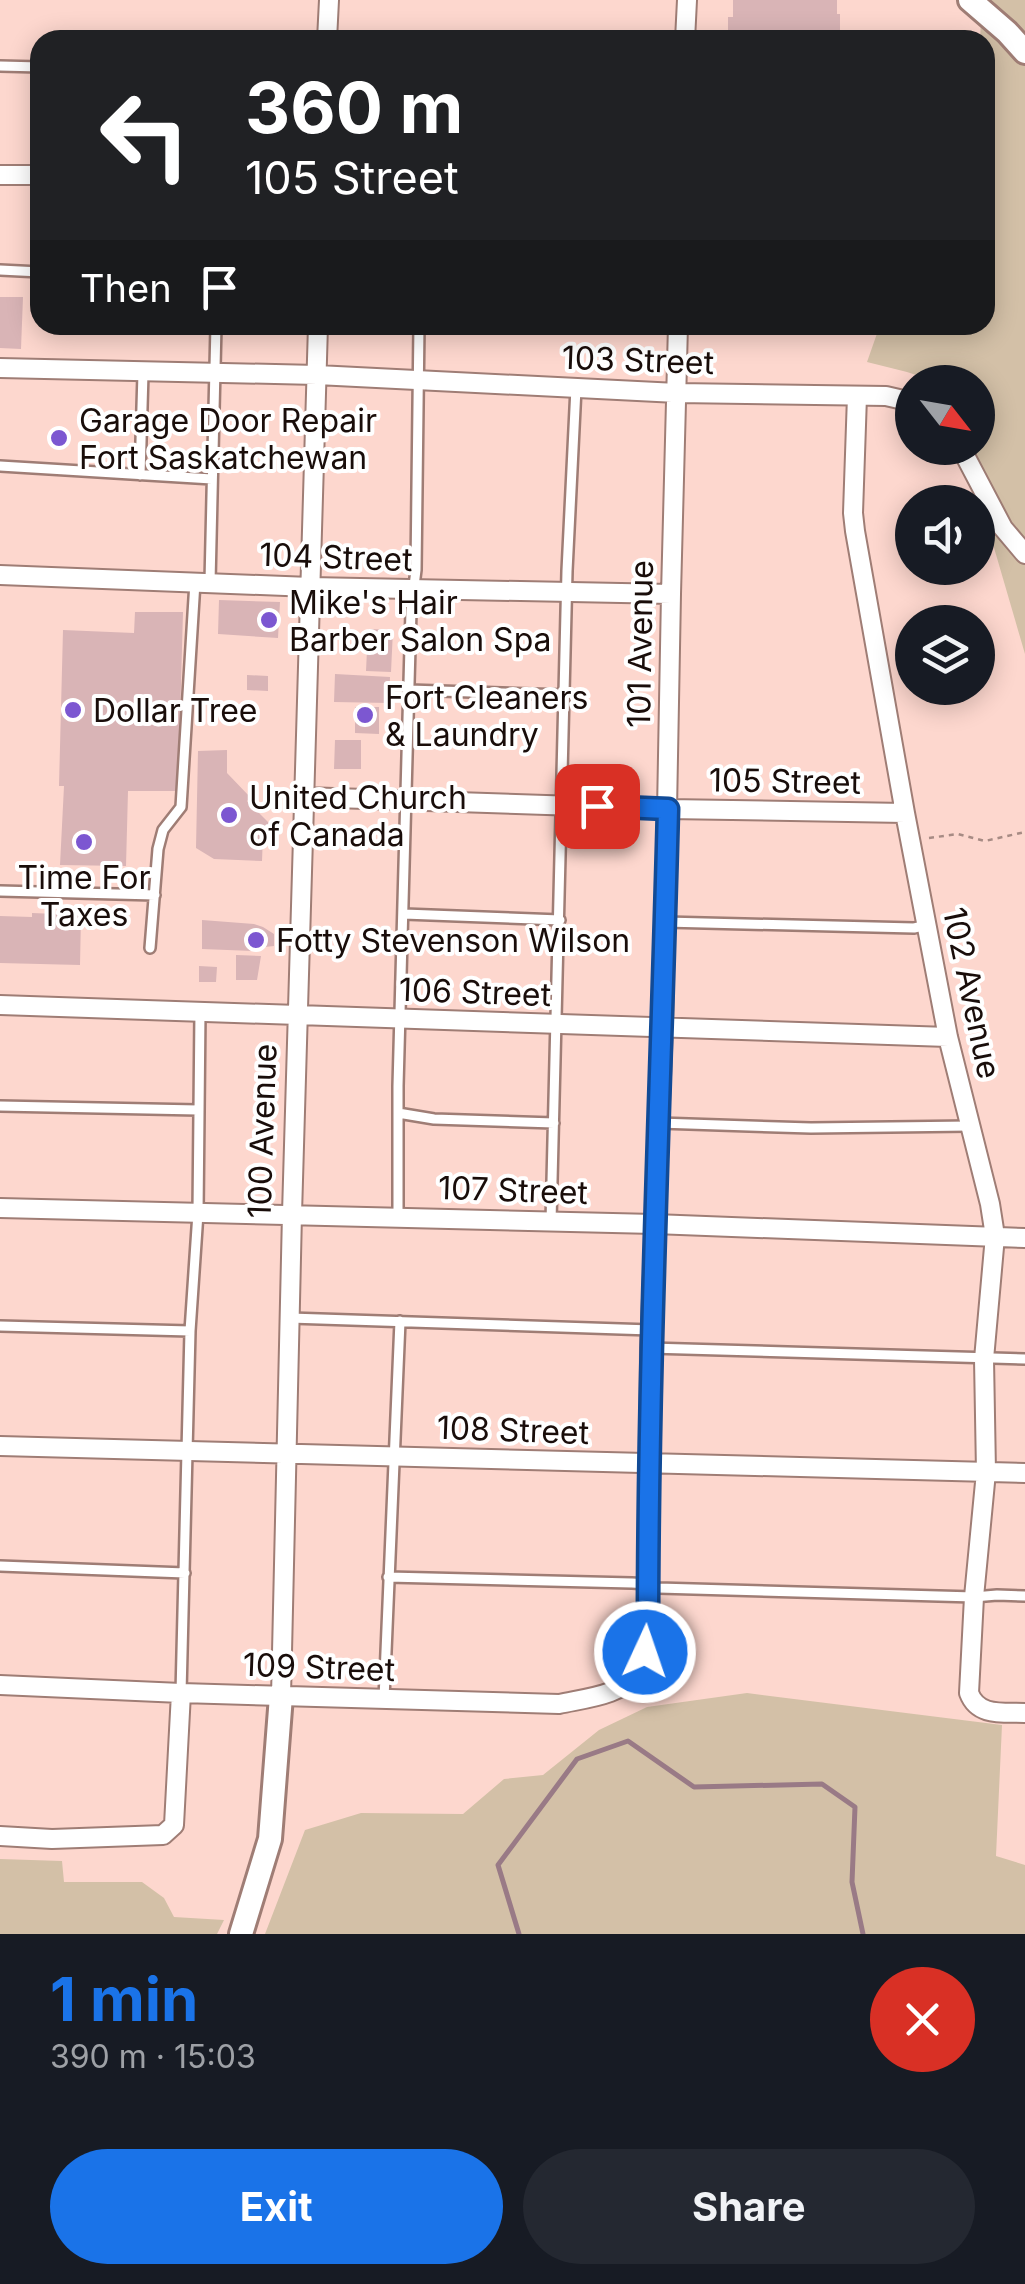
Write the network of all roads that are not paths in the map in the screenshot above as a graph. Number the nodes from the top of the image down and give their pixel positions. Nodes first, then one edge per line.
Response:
1 (329, 0) edge
2 (686, 0) edge
3 (970, 0) edge
4 (328, 30) edge
5 (685, 30) edge
6 (1025, 52) edge
7 (0, 66) edge
8 (30, 67) edge
9 (0, 174) edge
10 (30, 175) edge
11 (0, 270) edge
12 (30, 272) edge
13 (216, 335) edge
14 (318, 335) edge
15 (419, 335) edge
16 (678, 335) edge
17 (0, 368) edge
18 (143, 371) junction
19 (216, 374) junction
20 (317, 375) junction
21 (418, 380) junction
22 (576, 388) junction
23 (677, 393) junction
24 (858, 396) junction
25 (895, 398) edge
26 (970, 465) edge
27 (0, 466) edge
28 (140, 475) junction
29 (212, 479) junction
30 (1025, 554) edge
31 (0, 574) edge
32 (202, 583) junction
33 (310, 587) junction
34 (414, 589) junction
35 (567, 592) junction
36 (670, 594) junction
37 (409, 690) junction
38 (565, 695) junction
39 (304, 797) junction
40 (406, 800) junction
41 (562, 806) junction
42 (668, 809) junction
43 (905, 814) junction
44 (0, 891) edge
45 (155, 895) junction
46 (404, 914) junction
47 (560, 920) junction
48 (666, 922) junction
49 (927, 925) junction
50 (150, 948) dead end
51 (0, 1005) edge
52 (200, 1012) junction
53 (298, 1017) junction
54 (401, 1020) junction
55 (558, 1024) junction
56 (663, 1027) junction
57 (948, 1037) junction
58 (0, 1106) edge
59 (198, 1110) junction
60 (398, 1114) junction
61 (659, 1123) junction
62 (554, 1124) junction
63 (970, 1126) junction
64 (0, 1208) edge
65 (198, 1212) junction
66 (292, 1214) junction
67 (398, 1217) junction
68 (551, 1222) junction
69 (654, 1224) junction
70 (995, 1236) junction
71 (1025, 1238) edge
72 (290, 1318) junction
73 (400, 1321) junction
74 (0, 1326) edge
75 (190, 1331) junction
76 (650, 1339) junction
77 (984, 1358) junction
78 (1025, 1359) edge
79 (0, 1446) edge
80 (189, 1450) junction
81 (286, 1453) junction
82 (393, 1456) junction
83 (648, 1464) junction
84 (986, 1472) junction
85 (1025, 1473) edge
86 (0, 1566) edge
87 (185, 1572) junction
88 (388, 1577) junction
89 (648, 1584) junction
90 (1025, 1596) edge
91 (974, 1597) junction
92 (630, 1678) joint
93 (0, 1684) edge
94 (182, 1693) junction
95 (281, 1696) junction
96 (384, 1699) junction
97 (1025, 1713) edge
98 (0, 1836) edge
99 (241, 1934) edge

1 - 4 street
2 - 5 street
3 - 6 street
7 - 8 lane
9 - 10 street
11 - 12 lane
13 - 19 lane
14 - 20 street, 100 Avenue
15 - 21 lane
16 - 23 street, 101 Avenue
17 - 18 street, 103 Street
18 - 19 street, 103 Street
18 - 28 lane
19 - 20 street, 103 Street
19 - 29 lane
20 - 21 street, 103 Street
20 - 33 street, 100 Avenue
21 - 22 street, 103 Street
21 - 34 lane
22 - 23 street, 103 Street
22 - 35 lane
23 - 24 street, 103 Street
23 - 36 street, 101 Avenue
24 - 25 street, 103 Street
24 - 43 street, 102 Avenue
26 - 30 street
27 - 28 lane
28 - 29 lane
29 - 32 lane
31 - 32 street, 104 Street
32 - 33 street, 104 Street
32 - 45 lane
33 - 34 street, 104 Street
33 - 39 street, 100 Avenue
34 - 35 street, 104 Street
34 - 37 lane
35 - 36 street, 104 Street
35 - 38 lane
36 - 42 street, 101 Avenue
37 - 38 lane
37 - 40 lane
38 - 41 lane
39 - 40 street, 105 Street
39 - 53 street, 100 Avenue
40 - 41 street, 105 Street
40 - 46 lane
41 - 42 street, 105 Street
41 - 47 lane
42 - 43 street, 105 Street
42 - 48 street, 101 Avenue
43 - 49 street, 102 Avenue
44 - 45 lane
45 - 50 lane
46 - 47 lane
46 - 54 lane
47 - 55 lane
48 - 49 lane
48 - 56 street, 101 Avenue
49 - 57 street, 102 Avenue
51 - 52 street, 106 Street
52 - 53 street, 106 Street
52 - 59 lane
53 - 54 street, 106 Street
53 - 66 street, 100 Avenue
54 - 55 street, 106 Street
54 - 60 lane
55 - 56 street, 106 Street
55 - 62 lane
56 - 57 street, 106 Street
56 - 61 street, 101 Avenue
57 - 63 street, 102 Avenue
58 - 59 lane
59 - 65 lane
60 - 62 lane
60 - 67 lane
61 - 63 lane
61 - 69 street, 101 Avenue
62 - 68 lane
63 - 70 street, 102 Avenue
64 - 65 street, 107 Street
65 - 66 street, 107 Street
65 - 75 lane
66 - 67 street, 107 Street
66 - 72 street, 100 Avenue
67 - 68 street, 107 Street
68 - 69 street, 107 Street
69 - 70 street, 107 Street
69 - 76 street, 101 Avenue
70 - 71 street, 107 Street
70 - 77 street, 102 Avenue
72 - 73 lane
72 - 81 street, 100 Avenue
73 - 76 lane
73 - 82 lane
74 - 75 lane
75 - 80 lane
76 - 77 lane
76 - 83 street, 101 Avenue
77 - 78 lane
77 - 84 street, 102 Avenue
79 - 80 street, 108 Street
80 - 81 street, 108 Street
80 - 87 lane
81 - 82 street, 108 Street
81 - 95 street, 100 Avenue
82 - 83 street, 108 Street
82 - 88 lane
83 - 84 street, 108 Street
83 - 89 street, 101 Avenue
84 - 85 street, 108 Street
84 - 91 street, 102 Avenue
86 - 87 lane
87 - 94 lane
88 - 89 lane
88 - 96 lane
89 - 91 lane
89 - 92 street, 101 Avenue
90 - 91 lane
91 - 97 street, 102 Avenue
92 - 96 street, 109 Street
93 - 94 street, 109 Street
94 - 95 street, 109 Street
94 - 98 street
95 - 96 street, 109 Street
95 - 99 street, 100 Avenue

